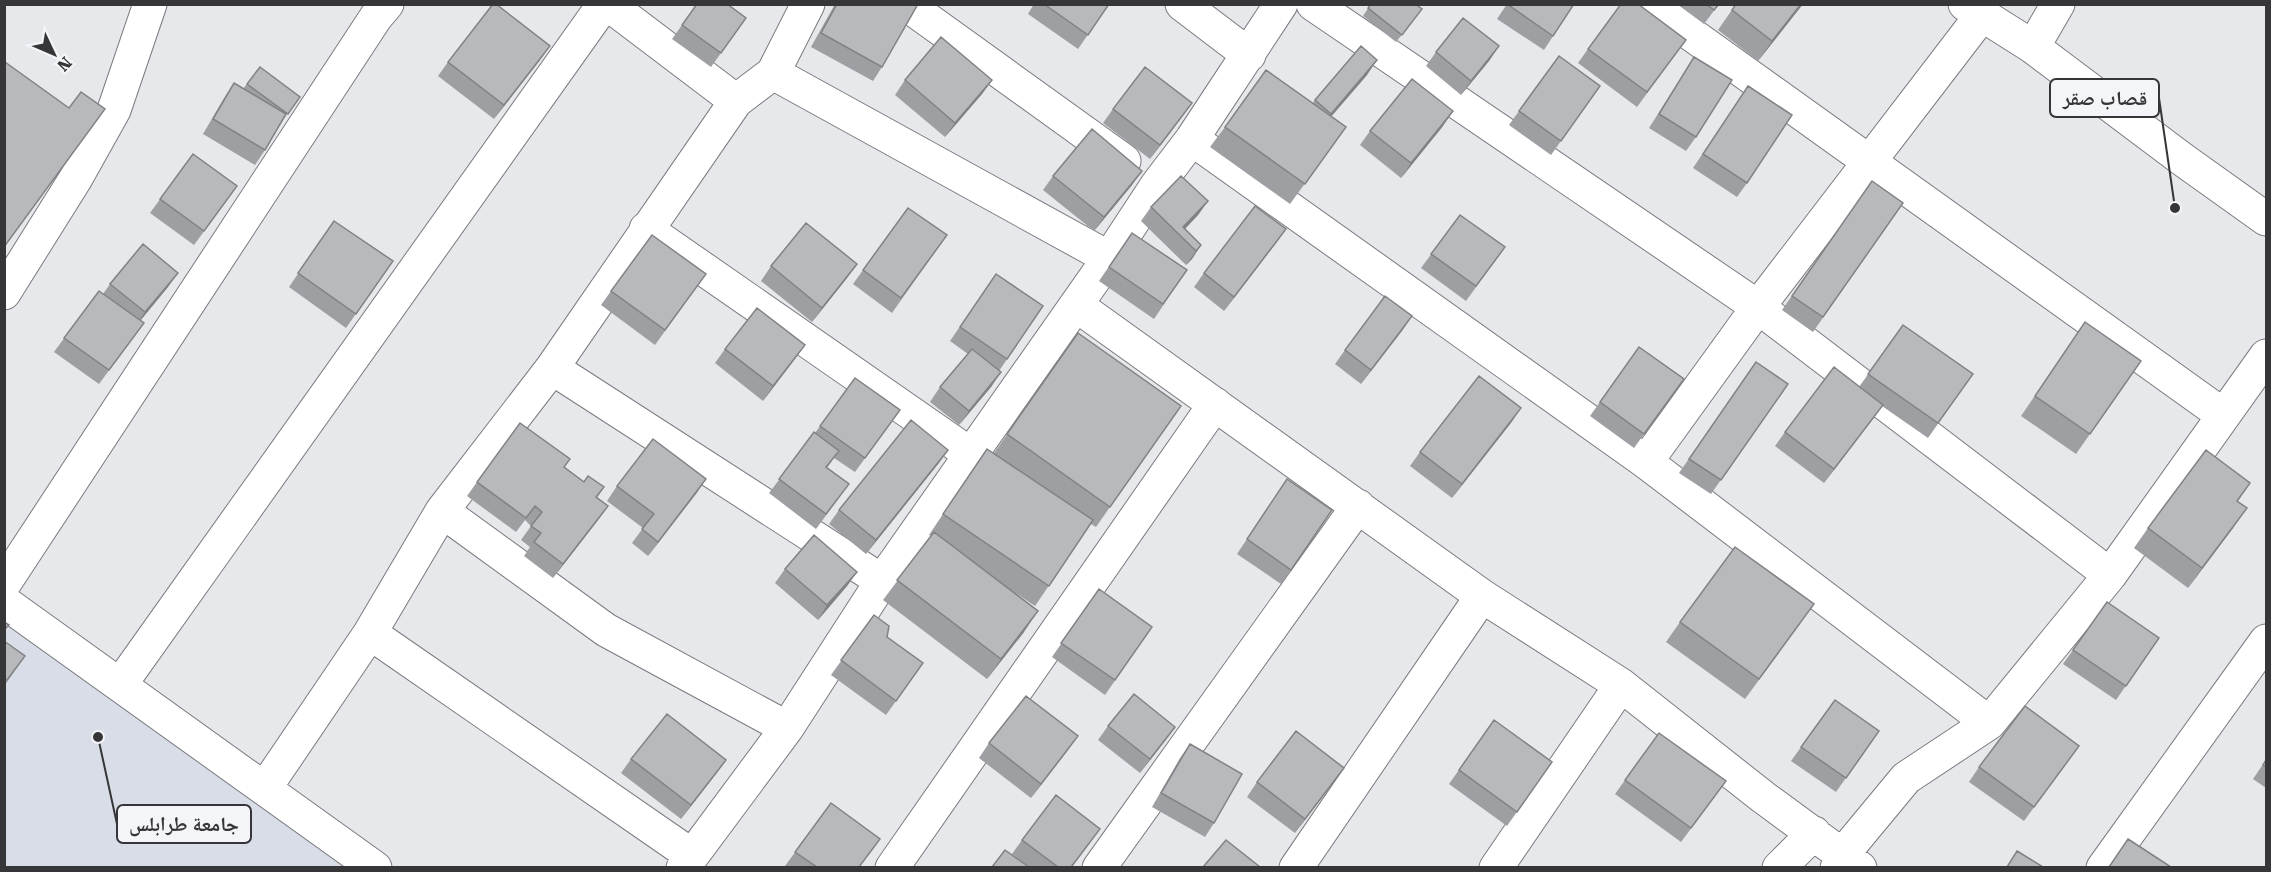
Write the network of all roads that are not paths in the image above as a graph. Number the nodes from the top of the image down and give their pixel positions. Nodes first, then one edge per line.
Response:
1 (150, 4) edge
2 (387, 4) edge
3 (606, 4) edge
4 (808, 4) edge
5 (906, 4) edge
6 (1182, 4) edge
7 (1281, 4) edge
8 (1313, 4) edge
9 (1649, 4) edge
10 (2058, 4) edge
11 (1973, 10) edge
12 (2033, 47) junction
13 (1249, 55) junction
14 (773, 73) junction
15 (736, 101) junction
16 (1192, 140) junction
17 (1869, 163) junction
18 (1157, 185) junction
19 (2266, 219) edge
20 (646, 229) junction
21 (1109, 258) junction
22 (4, 293) edge
23 (1076, 305) junction
24 (1758, 307) junction
25 (2266, 356) edge
26 (552, 368) junction
27 (1215, 404) junction
28 (2223, 416) junction
29 (970, 454) junction
30 (1646, 462) junction
31 (1358, 506) junction
32 (442, 510) junction
33 (2110, 575) junction
34 (882, 581) junction
35 (4, 584) edge
36 (1482, 596) junction
37 (4, 602) edge
38 (370, 633) junction
39 (2266, 641) edge
40 (120, 685) junction
41 (1621, 685) junction
42 (1989, 723) junction
43 (787, 728) junction
44 (265, 788) junction
45 (1814, 833) junction
46 (687, 861) edge
47 (1847, 863) edge
48 (375, 867) edge
49 (892, 867) edge
50 (1099, 867) edge
51 (1296, 867) edge
52 (1496, 867) edge
53 (1779, 867) edge
54 (2103, 867) edge

1 - 22 street
2 - 35 street
3 - 15 street
3 - 40 street
4 - 14 street
5 - 18 street
6 - 13 street
7 - 13 street
8 - 24 street
9 - 17 street
10 - 12 street
11 - 12 street
11 - 17 street
12 - 19 street
13 - 16 street
14 - 15 street
14 - 21 street
15 - 20 street
16 - 18 street
16 - 30 street
17 - 24 street
17 - 28 street
18 - 21 street
20 - 26 street
20 - 29 street
21 - 23 street
23 - 27 street
23 - 29 street
24 - 30 street
24 - 33 street
25 - 28 street
26 - 32 street
26 - 34 street
27 - 31 street
27 - 49 street
28 - 33 street
29 - 34 street
30 - 42 street
31 - 36 street
31 - 50 street
32 - 38 street
32 - 43 street
33 - 42 street
34 - 43 street
36 - 41 street
36 - 51 street
37 - 40 street
38 - 44 street
38 - 46 street
39 - 54 street
40 - 44 street
41 - 45 street
41 - 52 street
42 - 47 street
43 - 46 street
44 - 48 street
45 - 47 street
45 - 53 street

